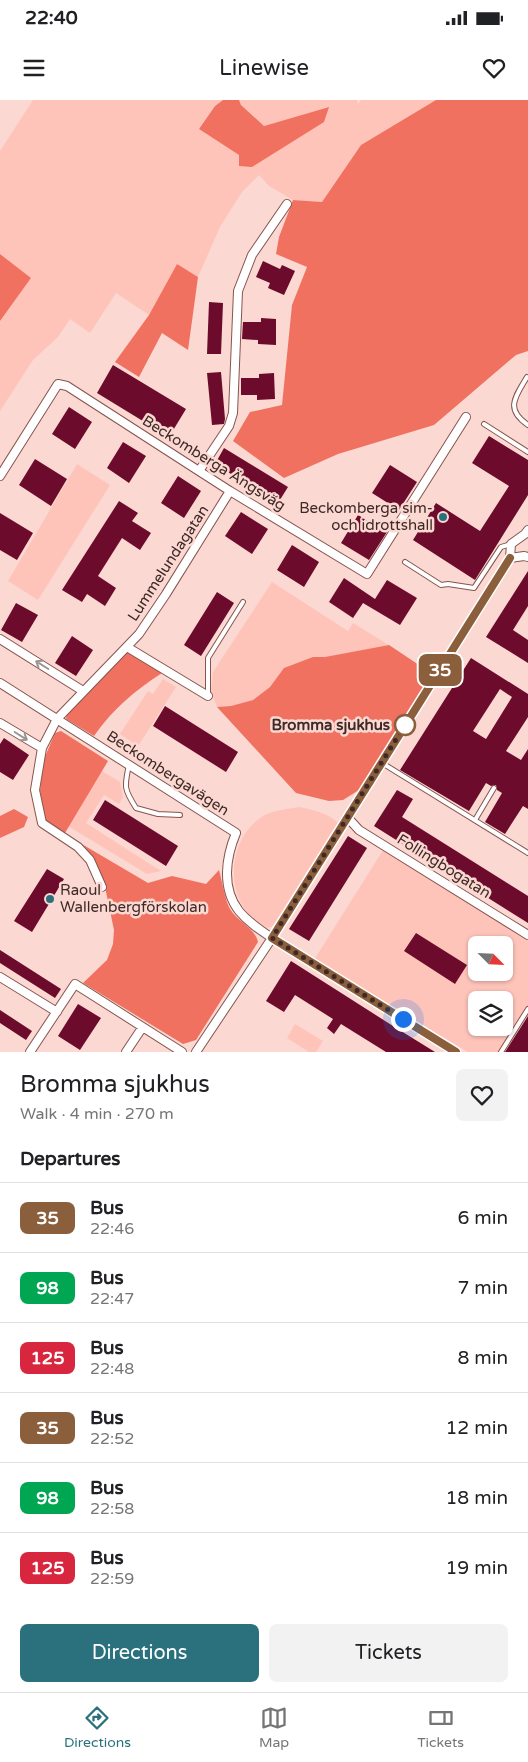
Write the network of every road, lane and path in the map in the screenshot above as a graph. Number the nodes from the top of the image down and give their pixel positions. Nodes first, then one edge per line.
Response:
1 (287, 204) dead end
2 (527, 377) dead end
3 (466, 417) dead end
4 (484, 424) dead end
5 (528, 425) edge
6 (528, 452) edge
7 (199, 471) junction
8 (0, 476) edge
9 (230, 491) junction
10 (528, 530) edge
11 (511, 544) junction
12 (528, 557) edge
13 (510, 558) junction
14 (405, 562) dead end
15 (243, 602) dead end
16 (0, 639) edge
17 (127, 647) junction
18 (0, 683) edge
19 (83, 691) junction
20 (208, 696) joint
21 (57, 719) junction
22 (0, 723) edge
23 (42, 748) junction
24 (382, 763) junction
25 (129, 764) junction
26 (494, 788) dead end
27 (180, 814) dead end
28 (348, 818) junction
29 (475, 820) junction
30 (528, 853) edge
31 (102, 887) dead end
32 (528, 935) edge
33 (272, 938) junction
34 (0, 977) edge
35 (528, 1010) edge
36 (57, 1012) junction
37 (142, 1028) junction
38 (30, 1052) edge
39 (126, 1052) edge
40 (182, 1052) edge
41 (196, 1052) edge
42 (456, 1052) edge
43 (501, 1052) edge

1 - 7 street
2 - 5 lane
3 - 9 street, Beckomberga Ängsväg
4 - 6 lane
7 - 8 street, Beckomberga Ängsväg
7 - 9 street, Beckomberga Ängsväg
9 - 17 street, Lummelundagatan
10 - 11 street
11 - 13 street
11 - 14 lane
12 - 13 street
13 - 24 street
15 - 20 lane
19 -> 16 street
17 - 19 street, Lummelundagatan
17 - 20 street
18 - 21 street, Beckombergavägen
19 - 21 street, Lummelundagatan
21 - 23 street
21 - 25 street, Beckombergavägen
22 -> 23 street
23 - 31 street
24 - 28 street
24 - 29 lane
25 - 27 lane
25 - 33 street, Beckombergavägen
26 - 29 lane
28 - 32 street, Follingbogatan
28 - 33 street
29 - 30 lane
33 - 41 street
33 - 42 street
34 - 36 street
35 - 43 lane
36 - 37 street
36 - 38 street
37 - 39 street
37 - 40 street

